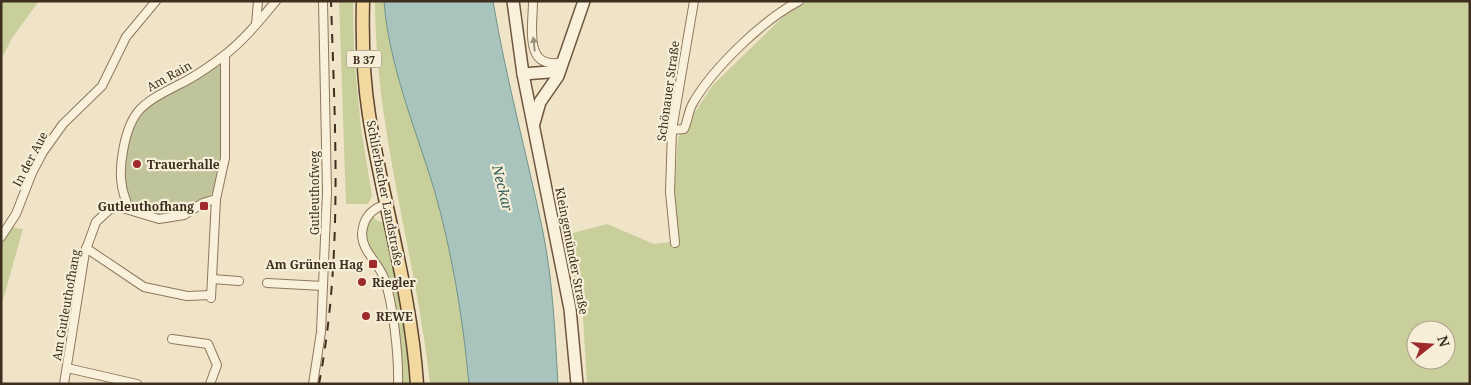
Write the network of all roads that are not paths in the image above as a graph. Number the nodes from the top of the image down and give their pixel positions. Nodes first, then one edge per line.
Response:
1 (156, 1) edge
2 (258, 1) edge
3 (276, 1) edge
4 (323, 1) edge
5 (363, 1) edge
6 (513, 1) edge
7 (584, 1) edge
8 (694, 1) edge
9 (799, 1) edge
10 (533, 2) edge
11 (255, 25) junction
12 (225, 55) junction
13 (561, 65) junction
14 (524, 78) junction
15 (550, 85) junction
16 (533, 125) junction
17 (672, 130) junction
18 (216, 199) junction
19 (387, 204) junction
20 (130, 210) junction
21 (1, 237) edge
22 (675, 244) dead end
23 (86, 248) junction
24 (212, 279) junction
25 (239, 281) dead end
26 (267, 282) dead end
27 (323, 286) junction
28 (172, 339) dead end
29 (67, 368) junction
30 (64, 384) edge
31 (138, 384) edge
32 (210, 384) edge
33 (313, 384) edge
34 (398, 384) edge
35 (417, 384) edge
36 (577, 384) edge

1 - 21 street, In der Aue
2 - 11 street
3 - 11 street
4 - 27 street, Gutleuthofweg
5 - 19 main road, Schlierbacher Landstraße / B 37
6 - 14 main road, Kleingemünder Straße
7 - 13 main road, Kleingemünder Straße
8 - 17 street, Schönauer Straße
9 - 17 street
13 -> 10 street
11 - 12 street
12 - 18 street
12 - 20 street, Am Rain
13 - 14 main road
13 - 15 main road, Kleingemünder Straße
14 - 15 main road
14 - 16 main road, Kleingemünder Straße
15 - 16 main road, Kleingemünder Straße
16 - 36 main road, Kleingemünder Straße
17 - 22 street, Schönauer Straße
18 - 20 street, Am Gutleuthofhang
18 - 24 street
19 - 34 street
19 - 35 main road, Schlierbacher Landstraße / B 37
20 - 23 street, Am Gutleuthofhang
23 - 24 street
23 - 29 street, Am Gutleuthofhang
24 - 25 street
26 - 27 street
27 - 33 street, Gutleuthofweg
28 - 32 street
29 - 30 street, Am Gutleuthofhang
29 - 31 street

